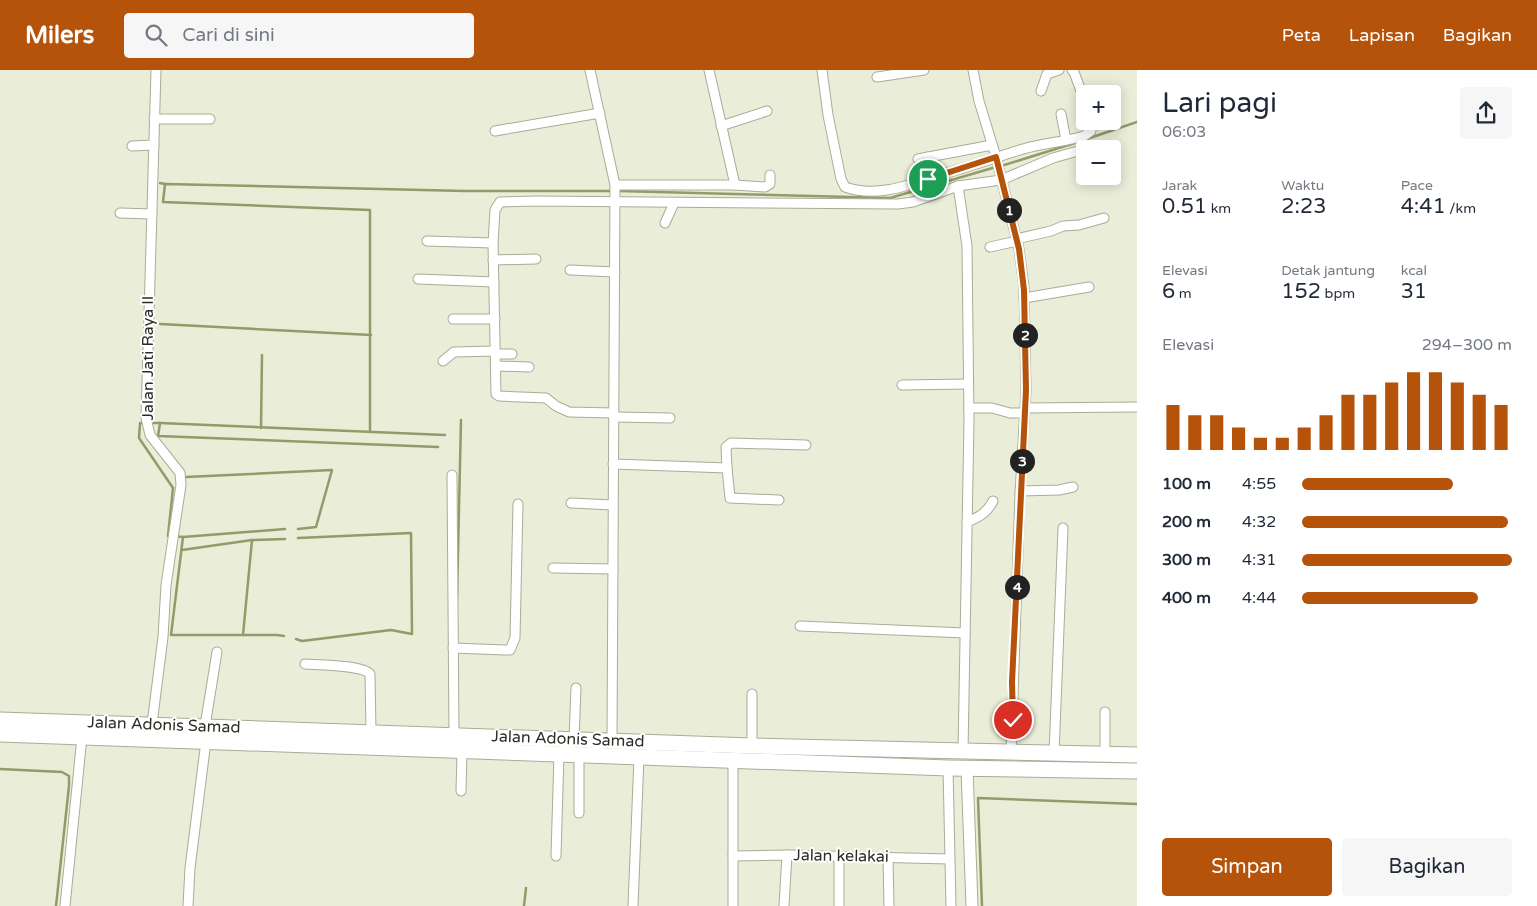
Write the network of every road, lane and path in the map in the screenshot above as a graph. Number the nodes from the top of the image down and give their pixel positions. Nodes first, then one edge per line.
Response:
1 (156, 70) edge
2 (590, 70) edge
3 (709, 70) edge
4 (822, 70) edge
5 (924, 70) edge
6 (973, 70) edge
7 (1059, 70) edge
8 (1072, 70) edge
9 (877, 77) dead end
10 (1079, 85) edge
11 (1041, 91) dead end
12 (767, 111) dead end
13 (600, 114) junction
14 (1061, 114) dead end
15 (154, 119) junction
16 (210, 119) dead end
17 (722, 126) junction
18 (1091, 130) edge
19 (494, 131) dead end
20 (1066, 140) junction
21 (154, 145) junction
22 (992, 145) junction
23 (132, 146) dead end
24 (1076, 151) edge
25 (928, 157) junction
26 (918, 159) dead end
27 (998, 168) junction
28 (770, 175) dead end
29 (930, 179) junction
30 (735, 185) junction
31 (958, 186) junction
32 (615, 194) junction
33 (674, 203) junction
34 (120, 213) dead end
35 (152, 214) junction
36 (1104, 218) dead end
37 (665, 223) dead end
38 (1016, 240) junction
39 (428, 241) dead end
40 (493, 243) junction
41 (990, 247) dead end
42 (536, 259) dead end
43 (492, 260) junction
44 (570, 270) dead end
45 (615, 272) junction
46 (418, 279) dead end
47 (494, 282) junction
48 (1089, 287) dead end
49 (1024, 298) junction
50 (453, 319) dead end
51 (495, 319) junction
52 (495, 352) junction
53 (512, 354) dead end
54 (443, 361) dead end
55 (496, 366) junction
56 (529, 367) dead end
57 (968, 384) junction
58 (902, 385) dead end
59 (1137, 407) edge
60 (969, 408) junction
61 (1025, 410) junction
62 (614, 415) junction
63 (670, 418) dead end
64 (806, 445) dead end
65 (613, 464) junction
66 (726, 468) junction
67 (452, 475) dead end
68 (1073, 487) dead end
69 (1020, 491) junction
70 (779, 500) dead end
71 (993, 501) dead end
72 (518, 504) dead end
73 (571, 504) dead end
74 (613, 505) junction
75 (967, 522) junction
76 (1063, 528) dead end
77 (553, 568) dead end
78 (613, 569) junction
79 (800, 626) dead end
80 (965, 633) junction
81 (453, 648) junction
82 (217, 652) dead end
83 (305, 664) dead end
84 (576, 688) dead end
85 (752, 694) dead end
86 (1105, 712) dead end
87 (0, 720) edge
88 (152, 724) junction
89 (371, 732) junction
90 (0, 734) edge
91 (205, 734) junction
92 (454, 735) junction
93 (82, 737) junction
94 (574, 739) junction
95 (612, 741) junction
96 (752, 746) junction
97 (963, 751) junction
98 (462, 752) junction
99 (1011, 753) junction
100 (1054, 754) junction
101 (1080, 754) junction
102 (579, 755) junction
103 (1105, 755) junction
104 (1137, 755) edge
105 (558, 761) junction
106 (638, 762) junction
107 (733, 766) junction
108 (948, 768) junction
109 (967, 769) junction
110 (1080, 771) junction
111 (1137, 772) edge
112 (461, 789) dead end
113 (579, 813) dead end
114 (787, 855) junction
115 (556, 856) dead end
116 (733, 856) junction
117 (839, 857) junction
118 (888, 857) junction
119 (949, 859) junction
120 (65, 906) edge
121 (188, 906) edge
122 (633, 906) edge
123 (733, 906) edge
124 (784, 906) edge
125 (839, 906) edge
126 (889, 906) edge
127 (951, 906) edge
128 (972, 906) edge

1 - 15 street, Jalan Jati Raya II
2 - 13 street
3 - 17 street
4 - 29 street
5 - 9 street
6 - 22 street
7 - 11 street
8 - 10 street
12 - 17 street
13 - 19 street
13 - 32 street
14 - 20 street
15 - 16 street
15 - 21 street, Jalan Jati Raya II
17 - 30 street
18 - 20 street
20 - 27 street
21 - 23 street
21 - 35 street, Jalan Jati Raya II
22 - 25 street
22 - 27 street
24 - 27 street
25 - 26 street
25 - 29 street
27 - 29 street
27 - 31 street
27 - 38 street
28 - 30 street
30 - 32 street
31 - 33 street
31 - 57 street
32 - 33 street
32 - 40 street
32 - 45 street
33 - 37 street
34 - 35 street
35 - 88 street, Jalan Jati Raya II
36 - 38 street
38 - 41 street
38 - 49 street
39 - 40 street
40 - 43 street
42 - 43 street
43 - 47 street
44 - 45 street
45 - 62 street
46 - 47 street
47 - 51 street
48 - 49 street
49 - 61 street
50 - 51 street
51 - 52 street
52 - 53 street
52 - 54 street
52 - 55 street
55 - 56 street
55 - 62 street
57 - 58 street
57 - 60 street
59 - 61 street
60 - 61 street
60 - 75 street
61 - 69 street
62 - 63 street
62 - 65 street
64 - 66 street
65 - 66 street
65 - 74 street
66 - 70 street
67 - 81 street
68 - 69 street
69 - 99 street
71 - 75 street
72 - 81 street
73 - 74 street
74 - 78 street
75 - 80 street
76 - 100 street
77 - 78 street
78 - 95 street
79 - 80 street
80 - 97 street
81 - 92 street
82 - 91 street
83 - 89 street
84 - 94 street
85 - 96 street
86 - 103 street
87 - 88 highway, Jalan Adonis Samad
88 - 91 highway, Jalan Adonis Samad
89 - 91 highway, Jalan Adonis Samad
89 - 92 highway, Jalan Adonis Samad
90 - 93 highway
91 - 93 highway
91 - 98 highway
91 - 121 street
92 - 94 highway, Jalan Adonis Samad
93 - 120 street
94 - 95 highway, Jalan Adonis Samad
95 - 96 highway, Jalan Adonis Samad
96 - 97 highway, Jalan Adonis Samad
97 - 99 highway, Jalan Adonis Samad
98 - 105 highway
98 - 112 street
99 - 100 highway, Jalan Adonis Samad
100 - 101 highway, Jalan Adonis Samad
101 - 103 highway, Jalan Adonis Samad
101 - 110 highway
102 - 105 highway
102 - 106 highway
102 - 113 street
103 - 104 highway, Jalan Adonis Samad
105 - 115 street
106 - 107 highway
106 - 122 street
107 - 108 highway
107 - 116 street
108 - 109 highway
108 - 119 street
109 - 110 highway
109 - 128 street
110 - 111 highway
114 - 116 street, Jalan kelakai
114 - 117 street, Jalan kelakai
114 - 124 street
116 - 123 street
117 - 118 street, Jalan kelakai
117 - 125 street
118 - 119 street, Jalan kelakai
118 - 126 street
119 - 127 street

